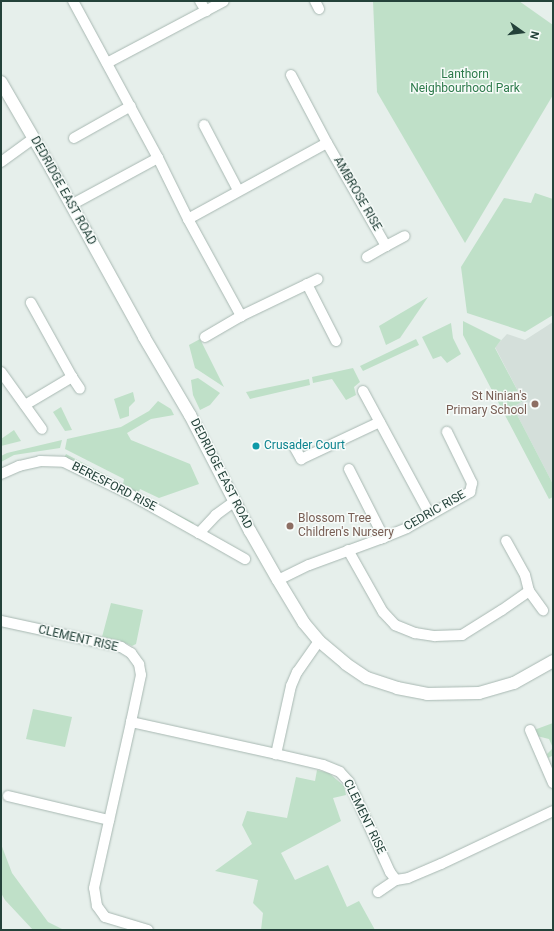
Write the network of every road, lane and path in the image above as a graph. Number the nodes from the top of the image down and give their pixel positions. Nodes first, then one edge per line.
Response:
1 (73, 1) edge
2 (200, 1) edge
3 (224, 1) edge
4 (206, 11) junction
5 (107, 63) junction
6 (291, 75) dead end
7 (1, 82) edge
8 (131, 106) junction
9 (204, 125) dead end
10 (34, 138) junction
11 (74, 138) dead end
12 (327, 143) junction
13 (158, 158) junction
14 (1, 162) edge
15 (238, 190) junction
16 (71, 205) junction
17 (188, 219) junction
18 (405, 236) dead end
19 (386, 246) junction
20 (367, 256) dead end
21 (318, 279) dead end
22 (307, 284) junction
23 (32, 303) dead end
24 (241, 316) junction
25 (205, 337) dead end
26 (336, 341) dead end
27 (1, 372) edge
28 (72, 377) junction
29 (80, 389) dead end
30 (363, 391) dead end
31 (25, 405) junction
32 (380, 422) junction
33 (42, 429) dead end
34 (446, 432) dead end
35 (295, 448) dead end
36 (349, 470) dead end
37 (1, 474) edge
38 (235, 501) junction
39 (430, 515) junction
40 (199, 533) junction
41 (384, 538) junction
42 (506, 541) dead end
43 (348, 550) junction
44 (245, 559) dead end
45 (278, 580) junction
46 (529, 591) junction
47 (543, 610) dead end
48 (1, 621) edge
49 (319, 641) junction
50 (553, 661) edge
51 (131, 722) junction
52 (530, 730) dead end
53 (276, 754) junction
54 (553, 783) edge
55 (8, 796) dead end
56 (553, 811) edge
57 (109, 820) junction
58 (396, 880) junction
59 (378, 892) dead end
60 (148, 930) edge

1 - 5 street
2 - 4 street
3 - 4 street
4 - 5 street
5 - 8 street
6 - 12 street, AMBROSE RISE
7 - 10 street, DEDRIDGE EAST ROAD
8 - 11 street
8 - 13 street
9 - 15 street
10 - 14 street
10 - 16 street, DEDRIDGE EAST ROAD
12 - 15 street
12 - 19 street, AMBROSE RISE
13 - 16 street
13 - 17 street
15 - 17 street
16 - 38 street, DEDRIDGE EAST ROAD
17 - 24 street
18 - 19 street, AMBROSE RISE
19 - 20 street, AMBROSE RISE
21 - 22 street
22 - 24 street
22 - 26 street
23 - 28 street
24 - 25 street
27 - 31 street
28 - 29 street
28 - 31 street
30 - 32 street
31 - 33 street
32 - 35 street
32 - 39 street
34 - 39 street, CEDRIC RISE
36 - 41 street
37 - 40 street, BERESFORD RISE
38 - 40 street
38 - 45 street, DEDRIDGE EAST ROAD
39 - 41 street, CEDRIC RISE
40 - 44 street, BERESFORD RISE
41 - 43 street, CEDRIC RISE
42 - 46 street
43 - 45 street, CEDRIC RISE
43 - 46 street
45 - 49 street, DEDRIDGE EAST ROAD
46 - 47 street
48 - 51 street, CLEMENT RISE
49 - 50 street, DEDRIDGE EAST ROAD
49 - 53 street
51 - 53 street, CLEMENT RISE
51 - 57 street, CLEMENT RISE
52 - 54 street
53 - 58 street, CLEMENT RISE
55 - 57 street
56 - 58 street
57 - 60 street, CLEMENT RISE
58 - 59 street

